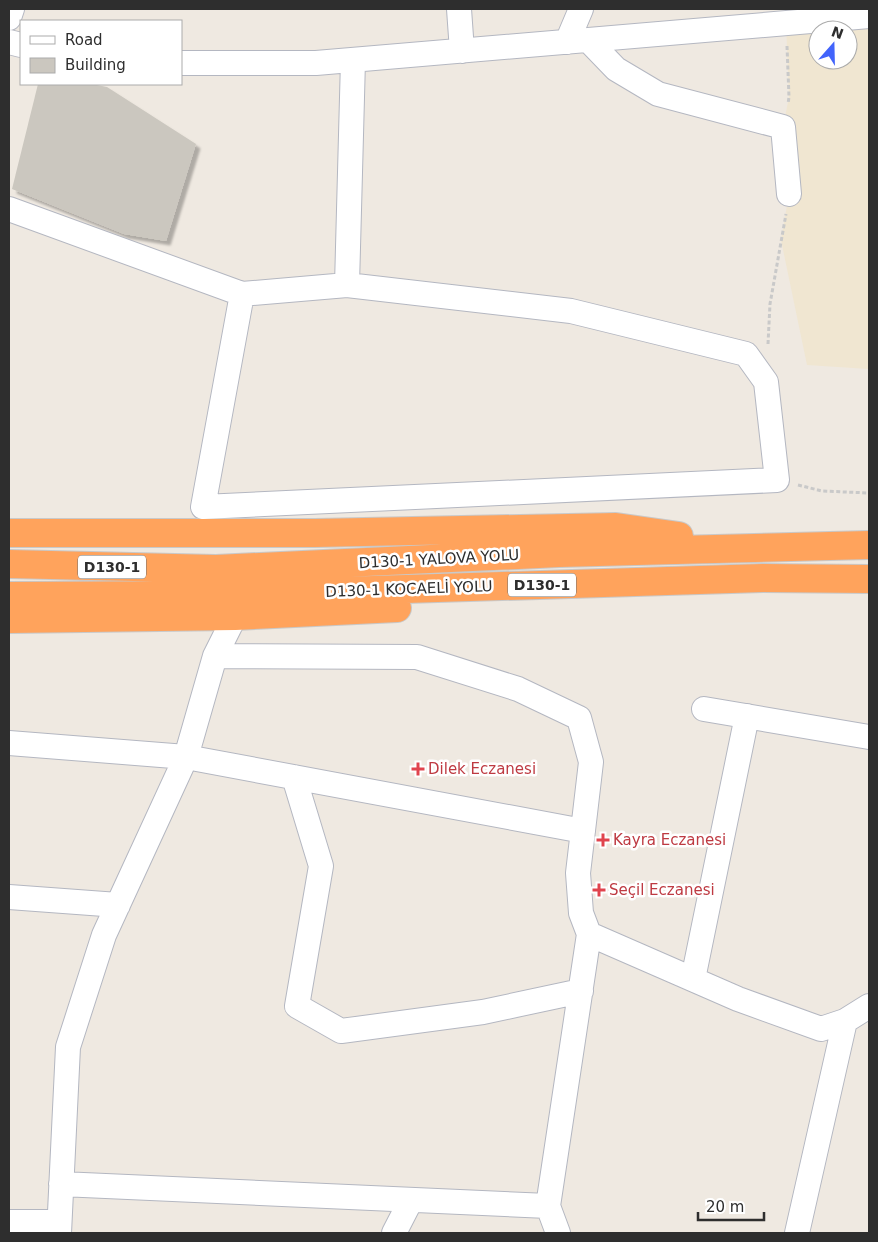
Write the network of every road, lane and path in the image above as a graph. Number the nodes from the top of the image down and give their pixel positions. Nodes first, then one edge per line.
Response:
1 (12, 9) edge
2 (460, 9) edge
3 (581, 9) edge
4 (864, 14) edge
5 (9, 18) edge
6 (728, 19) edge
7 (786, 23) junction
8 (577, 41) junction
9 (462, 51) junction
10 (353, 60) junction
11 (182, 63) edge
12 (783, 127) junction
13 (789, 194) joint
14 (9, 209) edge
15 (347, 285) junction
16 (242, 294) junction
17 (766, 382) junction
18 (777, 480) junction
19 (869, 492) edge
20 (9, 533) edge
21 (869, 545) edge
22 (755, 547) junction
23 (9, 564) edge
24 (763, 578) junction
25 (869, 579) edge
26 (215, 582) junction
27 (9, 612) edge
28 (235, 616) junction
29 (215, 656) junction
30 (704, 709) dead end
31 (747, 716) junction
32 (869, 738) edge
33 (9, 743) edge
34 (186, 757) junction
35 (294, 777) junction
36 (583, 831) junction
37 (9, 897) edge
38 (118, 905) junction
39 (590, 934) junction
40 (693, 979) junction
41 (581, 991) junction
42 (869, 1006) edge
43 (845, 1021) junction
44 (62, 1184) junction
45 (411, 1200) junction
46 (548, 1206) junction
47 (9, 1222) edge
48 (59, 1228) edge
49 (394, 1233) edge
50 (558, 1233) edge
51 (798, 1233) edge

1 - 5 street
2 - 9 street
3 - 8 street
4 - 7 street
6 - 7 street
6 - 8 street
7 - 12 path
8 - 9 street
8 - 12 street
9 - 10 street
10 - 11 street
10 - 15 street
12 - 13 street
13 - 17 path
14 - 16 street
15 - 16 street
15 - 17 street
16 - 18 street
17 - 18 street
18 - 19 path
20 - 22 highway
21 - 22 highway, D130-1 YALOVA YOLU / D130-1
22 - 26 highway, D130-1 YALOVA YOLU / D130-1
23 - 26 highway, D130-1 YALOVA YOLU / D130-1
24 - 25 highway, D130-1 KOCAELİ YOLU / D130-1
24 - 26 highway, D130-1 KOCAELİ YOLU / D130-1
24 - 28 highway
26 - 27 highway, D130-1 KOCAELİ YOLU / D130-1
27 - 28 highway
28 - 29 street
29 - 34 street
29 - 36 street
30 - 31 street
31 - 32 street
31 - 40 street
33 - 34 street
34 - 35 street
34 - 38 street
35 - 36 street
35 - 41 street
36 - 39 street
37 - 38 street
38 - 44 street
39 - 40 street
39 - 41 street
40 - 43 street
41 - 46 street
42 - 43 street
43 - 51 street
44 - 45 street
44 - 48 street
45 - 46 street
45 - 49 street
46 - 50 street
47 - 48 street

